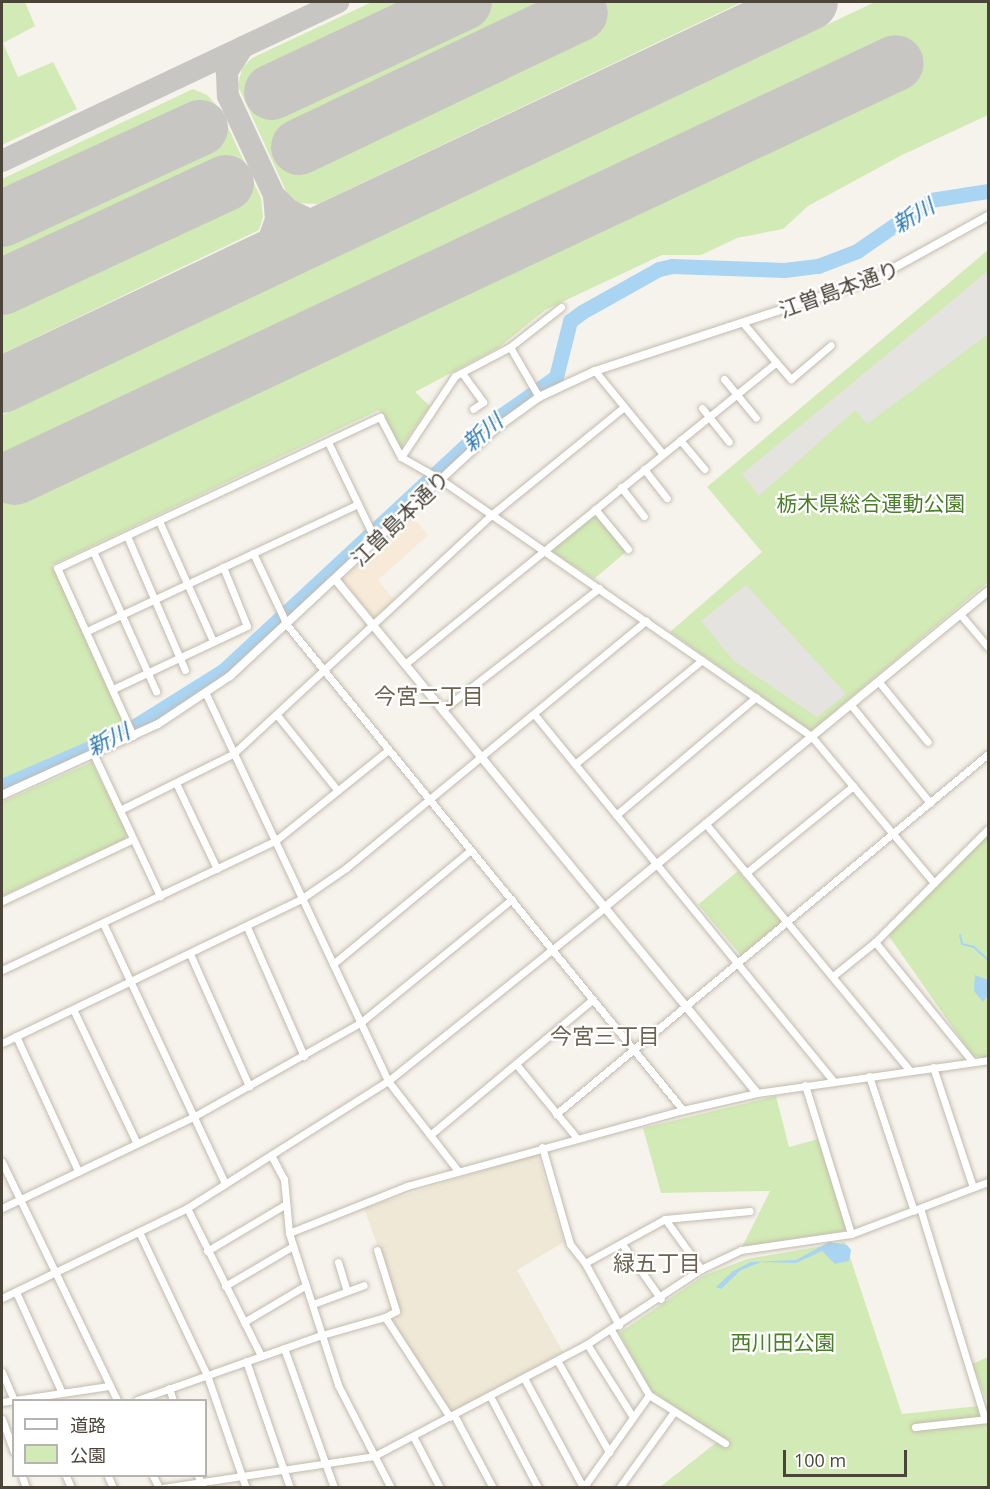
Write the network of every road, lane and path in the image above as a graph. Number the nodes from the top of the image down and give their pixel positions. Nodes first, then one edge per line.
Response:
1 (988, 216) edge
2 (561, 307) dead end
3 (743, 323) junction
4 (831, 345) dead end
5 (510, 347) junction
6 (776, 362) junction
7 (595, 371) junction
8 (462, 373) junction
9 (724, 379) dead end
10 (736, 394) junction
11 (539, 397) junction
12 (624, 407) junction
13 (702, 408) dead end
14 (473, 409) dead end
15 (708, 417) junction
16 (756, 418) dead end
17 (680, 440) junction
18 (328, 442) junction
19 (729, 442) dead end
20 (663, 454) junction
21 (401, 457) junction
22 (644, 469) junction
23 (704, 470) dead end
24 (440, 479) junction
25 (621, 487) junction
26 (667, 498) dead end
27 (358, 504) junction
28 (595, 509) junction
29 (491, 515) junction
30 (644, 516) dead end
31 (159, 521) junction
32 (127, 536) junction
33 (378, 538) junction
34 (628, 549) dead end
35 (93, 551) junction
36 (542, 551) junction
37 (253, 553) junction
38 (223, 567) junction
39 (335, 579) junction
40 (188, 584) junction
41 (598, 588) junction
42 (988, 591) edge
43 (154, 600) junction
44 (960, 614) junction
45 (122, 615) junction
46 (646, 621) junction
47 (287, 625) junction
48 (373, 625) junction
49 (87, 631) junction
50 (213, 641) junction
51 (988, 647) edge
52 (180, 657) junction
53 (702, 660) junction
54 (405, 664) junction
55 (185, 670) dead end
56 (147, 672) junction
57 (325, 673) junction
58 (879, 682) junction
59 (113, 689) junction
60 (156, 691) dead end
61 (206, 694) junction
62 (756, 697) junction
63 (851, 705) junction
64 (442, 710) junction
65 (534, 714) junction
66 (277, 715) junction
67 (133, 736) junction
68 (812, 737) junction
69 (928, 742) dead end
70 (387, 751) junction
71 (93, 754) junction
72 (233, 754) junction
73 (988, 754) edge
74 (481, 758) junction
75 (574, 764) junction
76 (176, 783) junction
77 (853, 786) junction
78 (338, 791) junction
79 (2, 795) edge
80 (429, 800) junction
81 (930, 803) junction
82 (120, 810) junction
83 (616, 814) junction
84 (705, 824) junction
85 (988, 830) edge
86 (893, 836) junction
87 (133, 839) junction
88 (275, 841) junction
89 (471, 850) junction
90 (656, 864) junction
91 (217, 869) junction
92 (747, 873) junction
93 (934, 883) junction
94 (160, 896) junction
95 (301, 899) junction
96 (512, 899) junction
97 (2, 901) edge
98 (604, 907) junction
99 (103, 923) junction
100 (788, 923) junction
101 (247, 927) junction
102 (875, 942) junction
103 (553, 949) junction
104 (190, 954) junction
105 (333, 964) junction
106 (738, 964) junction
107 (2, 970) edge
108 (833, 976) junction
109 (130, 983) junction
110 (592, 1000) junction
111 (686, 1005) junction
112 (73, 1010) junction
113 (360, 1023) junction
114 (16, 1036) junction
115 (2, 1043) edge
116 (634, 1050) junction
117 (304, 1056) junction
118 (988, 1060) edge
119 (972, 1061) junction
120 (516, 1064) junction
121 (933, 1067) junction
122 (909, 1070) junction
123 (869, 1076) junction
124 (388, 1081) junction
125 (833, 1081) junction
126 (806, 1085) junction
127 (249, 1086) junction
128 (758, 1093) junction
129 (683, 1110) junction
130 (556, 1114) junction
131 (193, 1117) junction
132 (430, 1135) junction
133 (576, 1137) junction
134 (137, 1144) junction
135 (542, 1147) junction
136 (271, 1155) junction
137 (2, 1162) edge
138 (78, 1171) junction
139 (458, 1171) junction
140 (988, 1182) edge
141 (225, 1184) junction
142 (973, 1187) junction
143 (19, 1199) junction
144 (286, 1204) junction
145 (2, 1208) edge
146 (187, 1208) junction
147 (917, 1209) junction
148 (750, 1211) dead end
149 (665, 1219) junction
150 (289, 1233) junction
151 (140, 1234) junction
152 (852, 1234) junction
153 (622, 1244) junction
154 (293, 1246) junction
155 (377, 1250) dead end
156 (207, 1251) junction
157 (338, 1262) dead end
158 (585, 1263) junction
159 (701, 1269) junction
160 (55, 1275) junction
161 (306, 1285) junction
162 (364, 1285) dead end
163 (225, 1286) junction
164 (347, 1291) junction
165 (16, 1292) junction
166 (2, 1298) edge
167 (661, 1299) junction
168 (313, 1304) junction
169 (385, 1317) junction
170 (244, 1322) junction
171 (619, 1325) junction
172 (611, 1330) junction
173 (322, 1335) junction
174 (587, 1344) junction
175 (284, 1348) junction
176 (261, 1356) junction
177 (557, 1360) junction
178 (246, 1361) junction
179 (2, 1372) edge
180 (207, 1375) junction
181 (524, 1378) junction
182 (109, 1386) junction
183 (169, 1388) junction
184 (74, 1391) junction
185 (62, 1393) junction
186 (648, 1395) junction
187 (490, 1396) junction
188 (14, 1399) edge
189 (37, 1399) edge
190 (77, 1399) edge
191 (116, 1399) edge
192 (142, 1399) edge
193 (172, 1399) edge
194 (673, 1413) junction
195 (452, 1416) junction
196 (633, 1417) junction
197 (2, 1419) edge
198 (987, 1419) edge
199 (915, 1427) dead end
200 (413, 1436) junction
201 (725, 1443) dead end
202 (12, 1446) edge
203 (609, 1452) junction
204 (374, 1456) junction
205 (325, 1465) junction
206 (283, 1471) junction
207 (241, 1476) junction
208 (200, 1482) edge
209 (583, 1487) edge
210 (161, 1488) edge
211 (246, 1488) edge
212 (290, 1488) edge
213 (334, 1488) edge
214 (391, 1488) edge
215 (440, 1488) edge
216 (493, 1488) edge
217 (538, 1488) edge
218 (619, 1488) edge

1 - 3 street, 江曽島本通り
2 - 5 street
3 - 6 street
3 - 7 street, 江曽島本通り
4 - 6 street
5 - 8 street
5 - 11 street
6 - 10 street
7 - 11 street, 江曽島本通り
7 - 12 street
8 - 14 street
8 - 21 street
9 - 10 street
10 - 15 street
10 - 16 street
11 - 24 street, 江曽島本通り
12 - 20 street
12 - 29 street
13 - 15 street
15 - 17 street
15 - 19 street
17 - 20 street
17 - 23 street
18 - 21 street
18 - 27 street
18 - 31 street
20 - 22 street
21 - 24 street
22 - 25 street
22 - 26 street
24 - 29 street
24 - 33 street, 江曽島本通り
25 - 28 street
25 - 30 street
27 - 33 street
27 - 37 street
28 - 34 street
28 - 36 street
29 - 36 street
29 - 48 street
31 - 32 street
31 - 40 street
32 - 35 street
32 - 43 street
33 - 39 street, 江曽島本通り
35 - 45 street
35 - 49 street
36 - 41 street
36 - 54 street
37 - 38 street
37 - 47 street
38 - 40 street
38 - 50 street
39 - 47 street, 江曽島本通り
39 - 48 street
40 - 43 street
40 - 50 street
41 - 46 street
41 - 64 street
42 - 44 street
43 - 45 street
43 - 52 street
44 - 51 street
44 - 58 street
45 - 49 street
45 - 56 street
46 - 53 street
46 - 65 street
47 - 57 street
47 - 61 street, 江曽島本通り
48 - 54 street
48 - 57 street
49 - 59 street
50 - 52 street
52 - 55 street
52 - 56 street
53 - 62 street
53 - 75 street
54 - 64 street
56 - 59 street
56 - 60 street
57 - 66 street
57 - 70 street
58 - 63 street
58 - 69 street
59 - 67 street
61 - 67 street, 江曽島本通り
61 - 72 street
62 - 68 street
62 - 83 street
63 - 68 street
63 - 81 street
64 - 74 street
65 - 74 street
65 - 75 street
66 - 72 street
66 - 78 street
67 - 71 street, 江曽島本通り
68 - 77 street
68 - 84 street
70 - 78 street
70 - 80 street
71 - 79 street, 江曽島本通り
71 - 82 street
72 - 76 street
72 - 88 street
73 - 81 street
74 - 80 street
74 - 98 street
75 - 83 street
76 - 82 street
76 - 91 street
77 - 86 street
77 - 92 street
78 - 88 street
80 - 89 street
80 - 95 street
81 - 86 street
82 - 87 street
83 - 90 street
84 - 90 street
84 - 92 street
85 - 93 street
86 - 93 street
86 - 100 street
87 - 94 street
87 - 97 street
88 - 91 street
88 - 95 street
89 - 96 street
89 - 105 street
90 - 98 street
90 - 106 street
91 - 94 street
92 - 100 street
93 - 102 street
94 - 99 street
95 - 101 street
95 - 105 street
96 - 103 street
96 - 113 street
98 - 103 street
98 - 111 street
99 - 107 street
99 - 109 street
100 - 106 street
100 - 108 street
101 - 104 street
101 - 117 street
102 - 108 street
102 - 119 street
103 - 110 street
103 - 124 street
104 - 109 street
104 - 127 street
105 - 113 street
106 - 111 street
106 - 125 street
108 - 122 street
109 - 112 street
109 - 131 street
110 - 116 street
110 - 120 street
111 - 116 street
111 - 128 street
112 - 114 street
112 - 134 street
113 - 117 street
113 - 124 street
114 - 115 street
114 - 138 street
116 - 129 street
116 - 130 street
117 - 127 street
118 - 119 street
119 - 121 street
120 - 130 street
120 - 132 street
121 - 122 street
121 - 142 street
122 - 123 street
123 - 125 street
123 - 147 street
124 - 132 street
124 - 136 street
125 - 126 street
126 - 128 street
126 - 152 street
127 - 131 street
128 - 129 street
129 - 133 street
130 - 133 street
131 - 134 street
131 - 141 street
132 - 139 street
133 - 135 street
134 - 138 street
135 - 139 street
135 - 158 street
136 - 141 street
136 - 144 street
137 - 143 street
138 - 143 street
139 - 150 street
140 - 142 street
141 - 146 street
142 - 147 street
143 - 145 street
143 - 160 street
144 - 150 street
144 - 156 street
146 - 151 street
146 - 156 street
147 - 152 street
147 - 198 street
148 - 149 street
149 - 153 street
149 - 159 street
150 - 154 street
151 - 160 street
151 - 180 street
152 - 159 street
153 - 158 street
153 - 167 street
154 - 161 street
154 - 163 street
155 - 169 street
156 - 163 street
157 - 164 street
158 - 171 street
159 - 167 street
160 - 165 street
160 - 182 street
161 - 168 street
161 - 170 street
162 - 164 street
163 - 170 street
164 - 168 street
165 - 166 street
165 - 185 street
167 - 171 street
168 - 173 street
169 - 173 street
169 - 195 street
170 - 176 street
171 - 172 street
172 - 174 street
172 - 186 street
173 - 175 street
173 - 204 street
174 - 177 street
174 - 196 street
175 - 176 street
175 - 205 street
176 - 178 street
177 - 181 street
177 - 203 street
178 - 180 street
178 - 206 street
179 - 188 street
180 - 183 street
180 - 207 street
181 - 187 street
181 - 209 street
182 - 184 street
182 - 191 street
183 - 192 street
183 - 193 street
184 - 185 street
184 - 190 street
185 - 189 street
186 - 194 street
186 - 196 street
187 - 195 street
187 - 217 street
194 - 201 street
194 - 218 street
195 - 200 street
195 - 216 street
196 - 203 street
197 - 202 street
198 - 199 street
200 - 204 street
200 - 215 street
203 - 209 street
204 - 205 street
204 - 214 street
205 - 206 street
205 - 213 street
206 - 207 street
206 - 212 street
207 - 208 street
207 - 211 street
208 - 210 street

